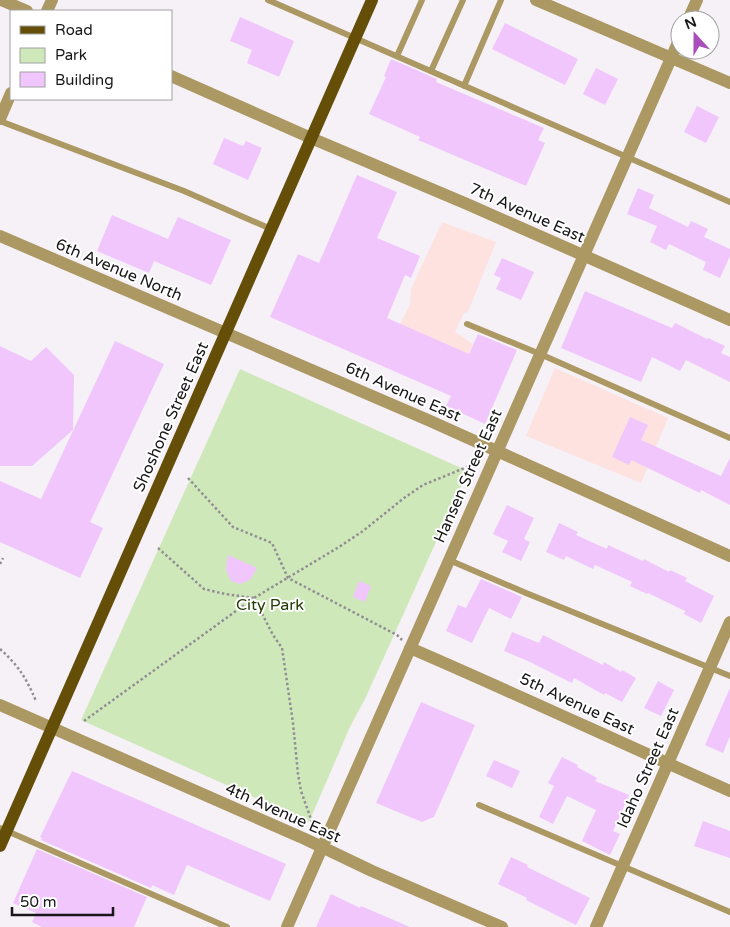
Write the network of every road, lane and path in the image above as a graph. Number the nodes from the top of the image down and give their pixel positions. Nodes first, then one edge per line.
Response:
1 (1, 0) edge
2 (268, 0) edge
3 (372, 0) edge
4 (422, 0) edge
5 (463, 0) edge
6 (501, 0) edge
7 (536, 0) edge
8 (26, 10) edge
9 (355, 38) junction
10 (397, 56) junction
11 (670, 58) joint
12 (675, 60) edge
13 (431, 71) junction
14 (172, 76) edge
15 (730, 83) edge
16 (464, 86) junction
17 (10, 96) edge
18 (0, 120) edge
19 (311, 138) junction
20 (627, 157) junction
21 (730, 202) edge
22 (271, 228) junction
23 (0, 236) edge
24 (584, 256) junction
25 (730, 320) edge
26 (467, 324) dead end
27 (226, 332) junction
28 (540, 354) junction
29 (730, 438) edge
30 (497, 452) junction
31 (466, 467) dead end
32 (188, 478) dead end
33 (158, 548) dead end
34 (730, 556) edge
35 (3, 558) dead end
36 (449, 560) junction
37 (0, 564) edge
38 (288, 578) junction
39 (254, 598) junction
40 (730, 622) edge
41 (410, 648) junction
42 (0, 649) edge
43 (710, 668) junction
44 (730, 676) edge
45 (36, 701) dead end
46 (0, 705) edge
47 (84, 721) dead end
48 (52, 728) junction
49 (668, 764) junction
50 (730, 791) edge
51 (479, 805) dead end
52 (312, 822) dead end
53 (3, 829) edge
54 (0, 846) edge
55 (322, 847) junction
56 (623, 866) junction
57 (730, 912) edge
58 (227, 927) edge
59 (287, 927) edge
60 (502, 927) edge
61 (596, 927) edge

1 - 8 street
2 - 9 lane
3 - 9 main road, Shoshone Street East
4 - 10 lane
5 - 13 lane
6 - 16 lane
7 - 11 street
9 - 10 lane
9 - 19 main road, Shoshone Street East
10 - 13 lane
11 - 20 street, Hansen Street East
12 - 15 street
13 - 16 lane
14 - 19 street, 7th Avenue East
16 - 20 lane
17 - 18 street
18 - 22 lane
19 - 22 main road, Shoshone Street East
19 - 24 street, 7th Avenue East
20 - 21 lane
20 - 24 street, Hansen Street East
22 - 27 main road, Shoshone Street East
23 - 27 street, 6th Avenue North
24 - 25 street, 7th Avenue East
24 - 28 street, Hansen Street East
26 - 28 lane
27 - 30 street, 6th Avenue East
27 - 48 main road, Shoshone Street East
28 - 29 lane
28 - 30 street, Hansen Street East
30 - 34 street, 6th Avenue East
30 - 36 street, Hansen Street East
31 - 38 path
32 - 38 path
33 - 39 path
35 - 37 path
36 - 41 street, Hansen Street East
36 - 43 lane
38 - 39 path
38 - 41 path
39 - 47 path
39 - 52 path
40 - 43 street, Idaho Street East
41 - 49 street, 5th Avenue East
41 - 55 street, Hansen Street East
42 - 45 path
43 - 44 lane
43 - 49 street, Idaho Street East
46 - 48 street, 4th Avenue East
48 - 53 main road, Shoshone Street East
48 - 55 street, 4th Avenue East
49 - 50 street, 5th Avenue East
49 - 56 street, Idaho Street East
51 - 56 lane
53 - 54 main road, Shoshone Street East
53 - 58 lane
55 - 59 street, Hansen Street East
55 - 60 street, 4th Avenue East
56 - 57 lane
56 - 61 street, Idaho Street East

